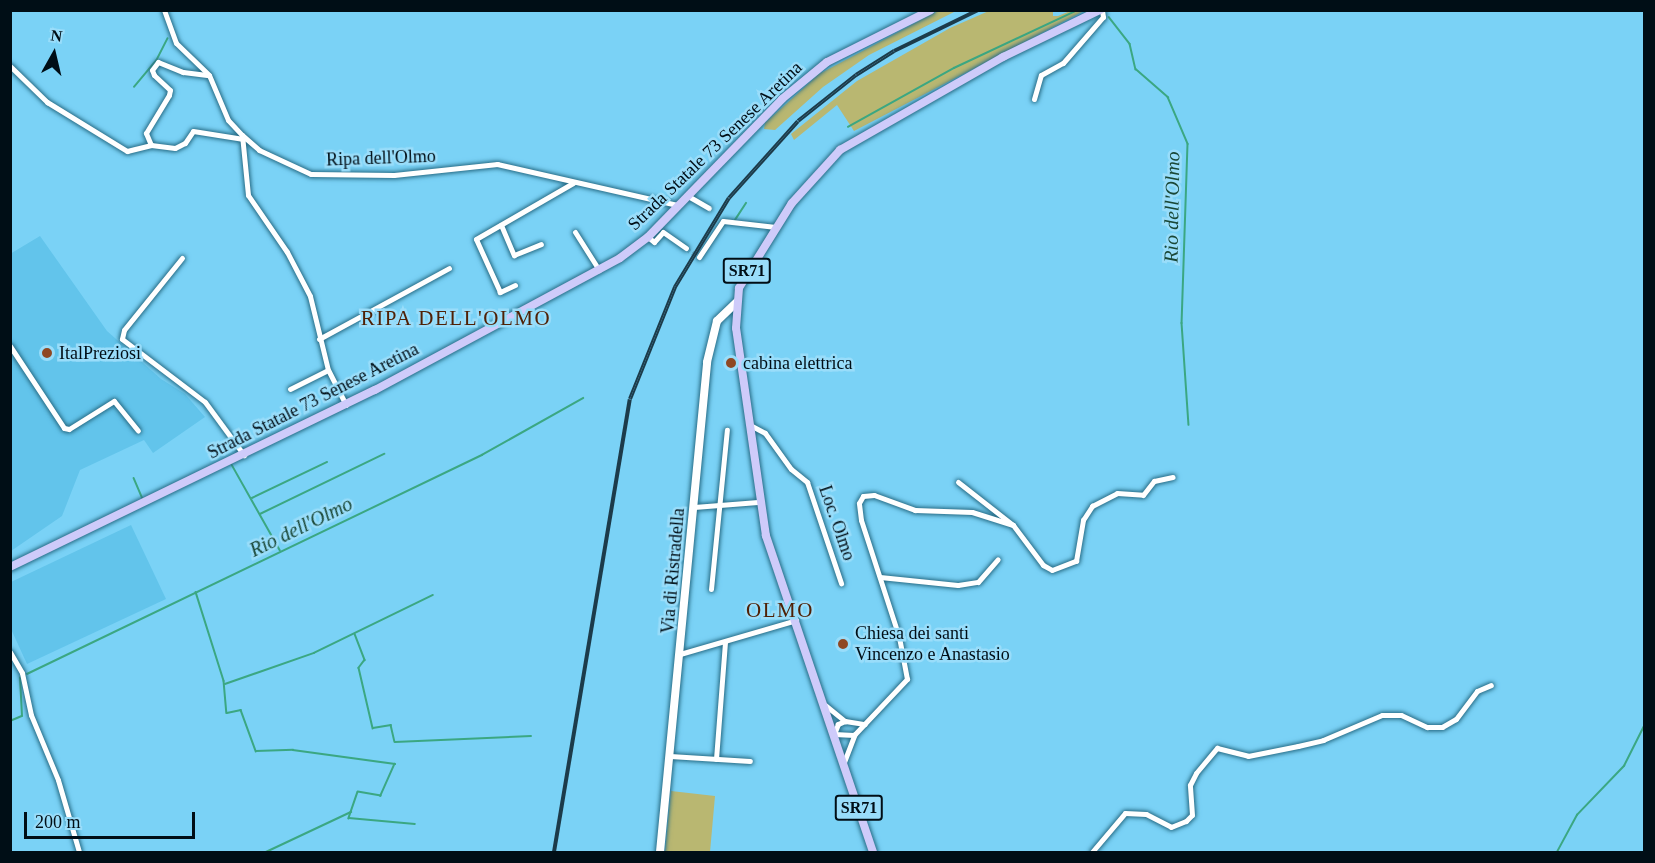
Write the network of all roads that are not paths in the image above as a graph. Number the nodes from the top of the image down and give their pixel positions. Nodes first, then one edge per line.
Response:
1 (164, 10) edge
2 (931, 10) edge
3 (1101, 10) edge
4 (10, 66) edge
5 (209, 75) junction
6 (1034, 99) dead end
7 (242, 137) junction
8 (151, 145) junction
9 (573, 183) junction
10 (688, 196) junction
11 (678, 205) junction
12 (709, 208) dead end
13 (501, 225) junction
14 (776, 227) junction
15 (575, 232) dead end
16 (648, 237) junction
17 (541, 244) dead end
18 (686, 248) tunnel mouth
19 (699, 257) dead end
20 (182, 258) dead end
21 (449, 268) dead end
22 (599, 270) junction
23 (515, 285) dead end
24 (737, 302) junction
25 (320, 339) junction
26 (10, 346) edge
27 (328, 370) junction
28 (290, 390) dead end
29 (346, 405) junction
30 (750, 425) junction
31 (727, 430) dead end
32 (138, 431) dead end
33 (244, 455) junction
34 (1173, 477) dead end
35 (958, 482) dead end
36 (758, 502) junction
37 (719, 504) junction
38 (694, 507) junction
39 (1013, 525) junction
40 (998, 559) dead end
41 (10, 569) edge
42 (880, 577) junction
43 (841, 583) dead end
44 (711, 589) dead end
45 (796, 620) junction
46 (725, 642) junction
47 (10, 652) edge
48 (680, 654) junction
49 (1491, 685) dead end
50 (825, 705) junction
51 (846, 721) junction
52 (865, 724) junction
53 (834, 734) junction
54 (855, 734) junction
55 (670, 756) junction
56 (716, 759) junction
57 (750, 761) dead end
58 (844, 763) junction
59 (79, 852) edge
60 (660, 852) edge
61 (873, 852) edge
62 (1092, 852) edge

1 - 5 street
2 - 10 main road, Strada Statale 73 Senese Aretina
3 - 6 street
3 - 14 main road, SR71
4 - 8 street
5 - 7 street
5 - 8 street
7 - 8 street
7 - 9 street, Ripa dell'Olmo
7 - 25 street
9 - 11 street, Ripa dell'Olmo
9 - 13 street
10 - 11 main road, Strada Statale 73 Senese Aretina
10 - 12 street
11 - 16 main road, Strada Statale 73 Senese Aretina
13 - 17 street
13 - 23 street
14 - 19 street
14 - 24 main road, SR71
15 - 22 street
16 - 18 street
16 - 22 main road, Strada Statale 73 Senese Aretina
20 - 33 street
21 - 25 street
22 - 29 main road, Strada Statale 73 Senese Aretina
24 - 30 main road, SR71
24 - 38 street, Via di Ristradella
25 - 27 street
26 - 32 street
27 - 28 street
27 - 29 street
29 - 33 main road, Strada Statale 73 Senese Aretina
30 - 36 main road, SR71
30 - 43 street, Loc. Olmo
31 - 37 street
33 - 41 main road, Strada Statale 73 Senese Aretina
34 - 39 street
35 - 39 street
36 - 37 street
36 - 45 main road, SR71
37 - 38 street
37 - 44 street
38 - 48 street, Via di Ristradella
39 - 42 street
40 - 42 street
42 - 52 street
45 - 46 street
45 - 50 main road, SR71
46 - 48 street
46 - 56 street
47 - 59 street
48 - 55 street, Via di Ristradella
49 - 62 street
50 - 51 street
50 - 53 main road, SR71
51 - 52 street
51 - 53 street
52 - 54 street
53 - 54 street
53 - 58 main road, SR71
54 - 58 street
55 - 56 street
55 - 60 street, Via di Ristradella
56 - 57 street
58 - 61 main road, SR71

